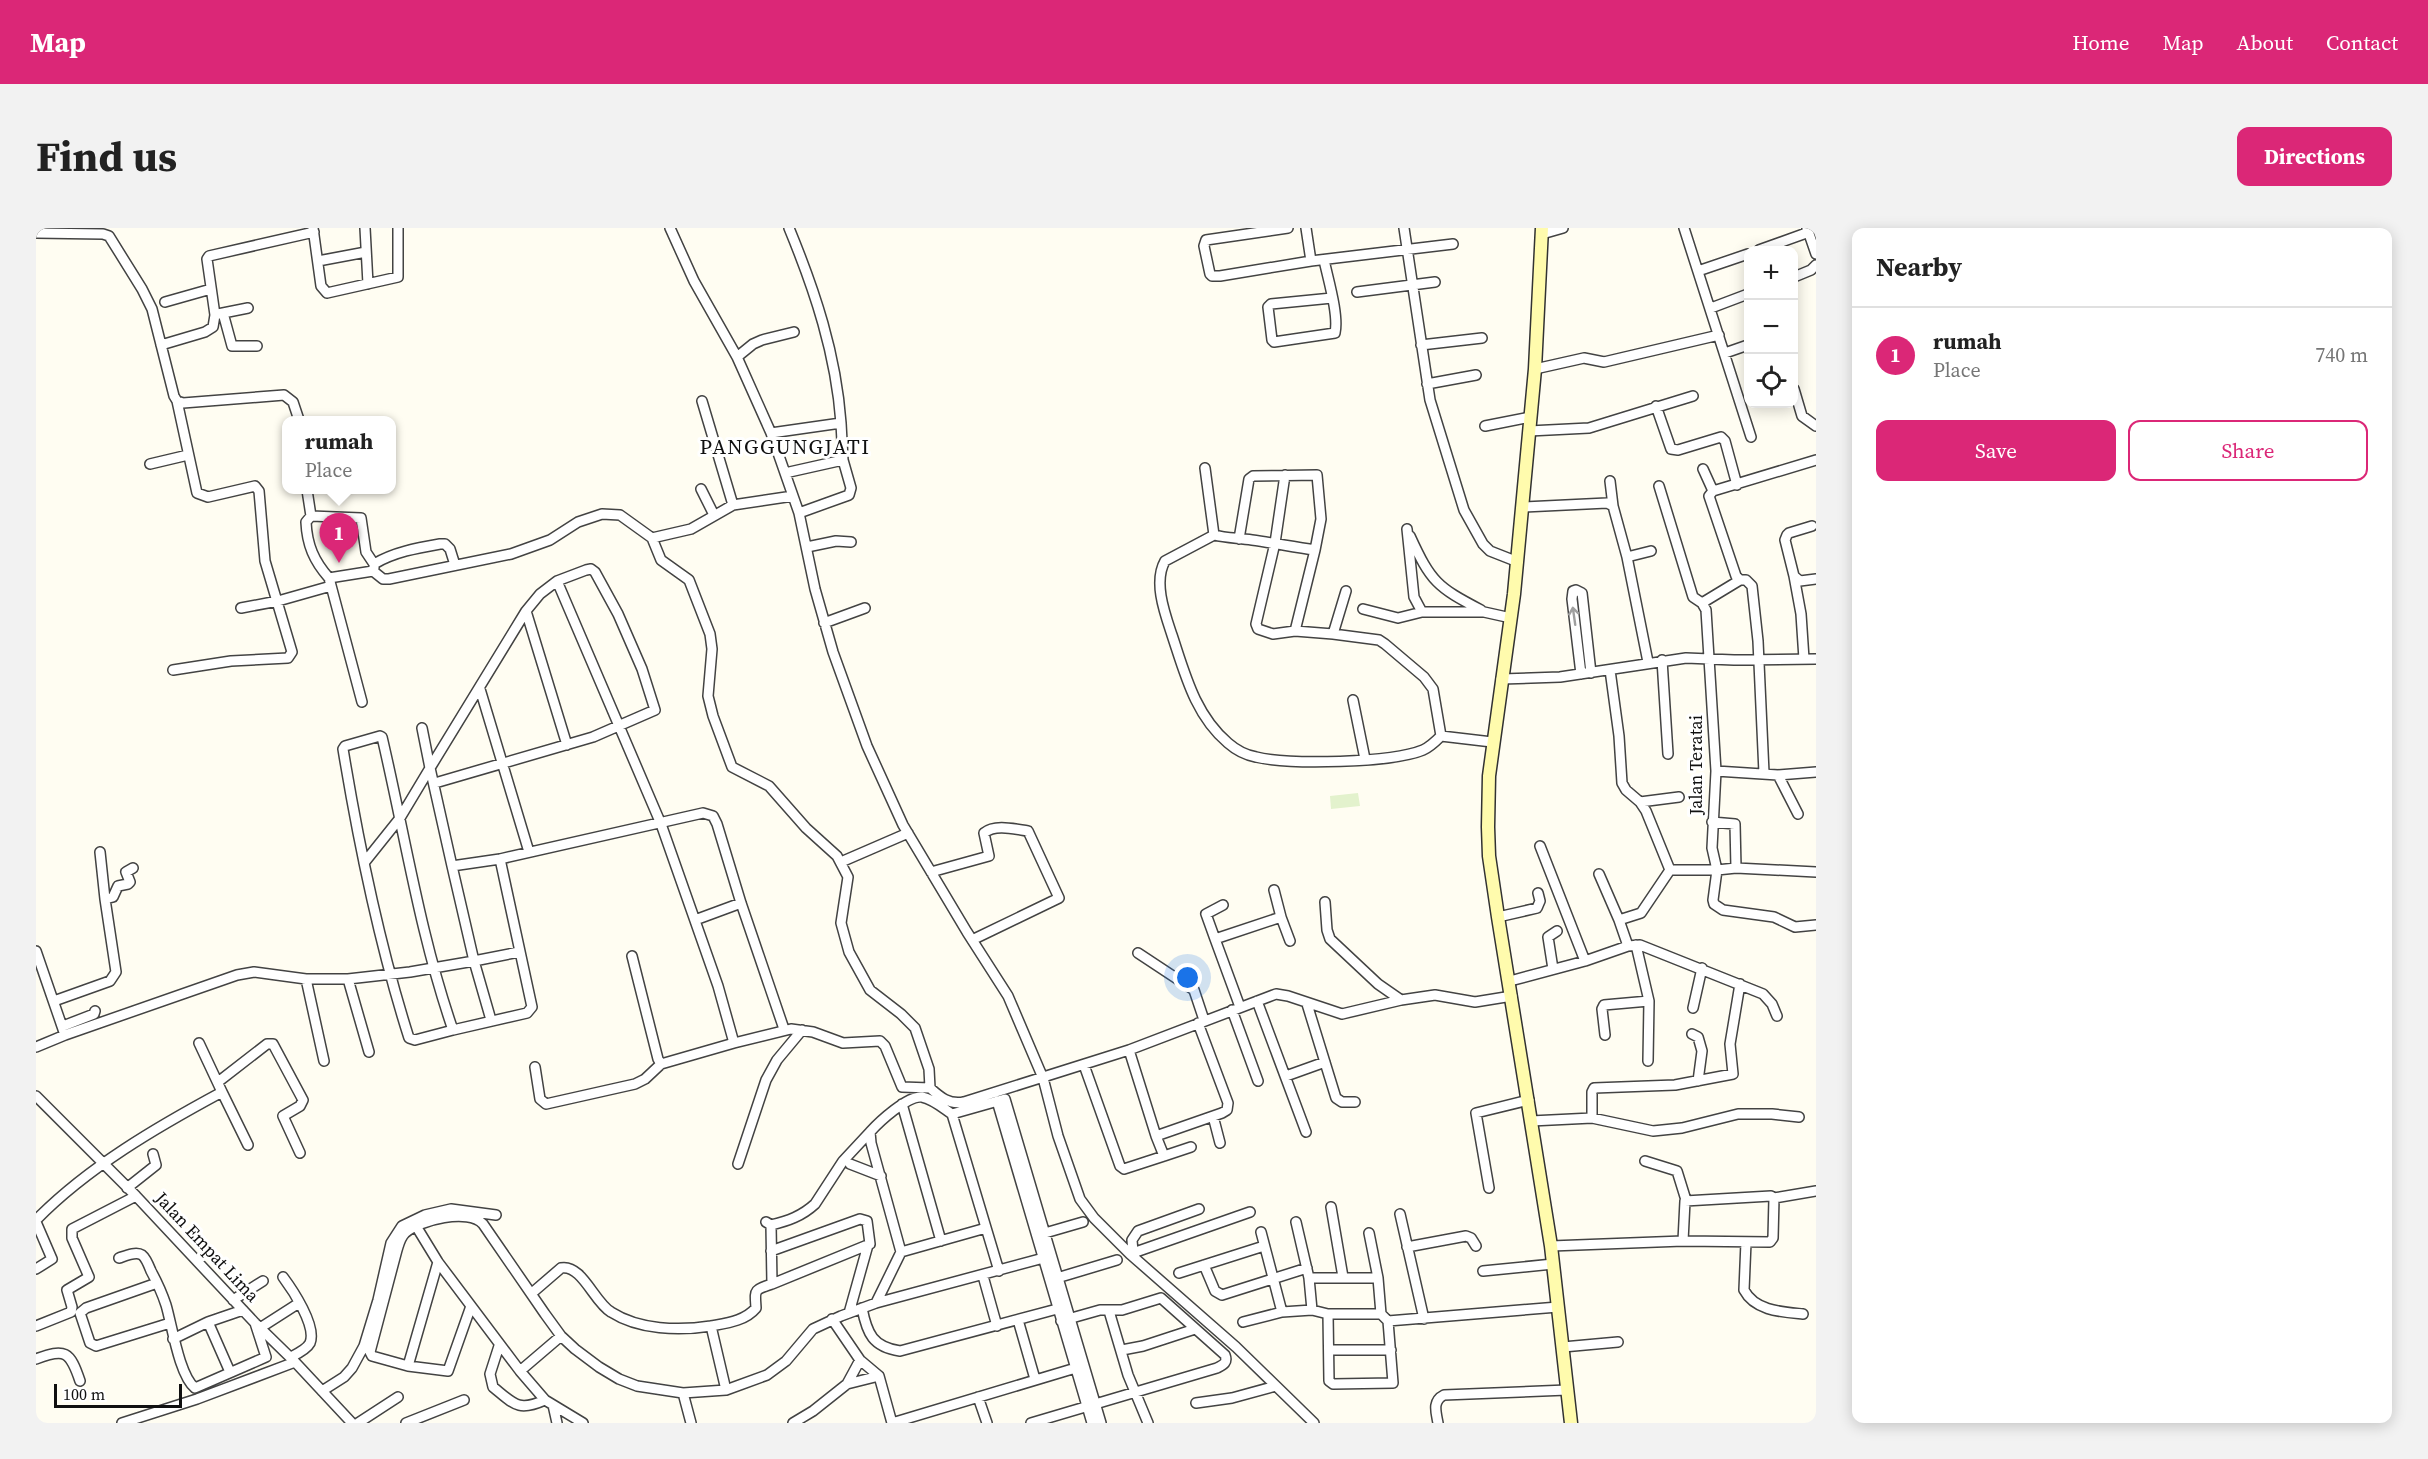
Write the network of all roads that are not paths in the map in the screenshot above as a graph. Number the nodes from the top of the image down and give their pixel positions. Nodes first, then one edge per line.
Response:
1 (365, 228) edge
2 (398, 228) edge
3 (670, 228) edge
4 (789, 228) edge
5 (1288, 228) edge
6 (1306, 228) edge
7 (1404, 228) edge
8 (1695, 228) edge
9 (1560, 229) edge
10 (314, 230) edge
11 (1685, 230) edge
12 (1808, 230) edge
13 (1542, 231) edge
14 (36, 233) edge
15 (1453, 244) dead end
16 (1769, 246) edge
17 (1407, 249) junction
18 (366, 252) junction
19 (1816, 254) edge
20 (1744, 256) edge
21 (1324, 260) junction
22 (318, 261) junction
23 (1311, 261) junction
24 (1816, 265) edge
25 (1698, 271) junction
26 (1798, 275) edge
27 (1435, 282) dead end
28 (368, 284) junction
29 (1412, 285) junction
30 (211, 289) junction
31 (1357, 292) dead end
32 (1744, 296) edge
33 (1332, 298) junction
34 (165, 302) dead end
35 (248, 308) dead end
36 (1711, 308) junction
37 (219, 314) junction
38 (794, 332) dead end
39 (1719, 335) junction
40 (1482, 338) dead end
41 (161, 345) junction
42 (1421, 345) junction
43 (257, 346) dead end
44 (1744, 347) edge
45 (1725, 353) junction
46 (736, 357) junction
47 (1535, 369) junction
48 (1476, 375) dead end
49 (1427, 384) junction
50 (1693, 396) dead end
51 (177, 401) junction
52 (702, 401) dead end
53 (1798, 402) edge
54 (1656, 406) junction
55 (298, 416) edge
56 (1530, 417) junction
57 (841, 423) junction
58 (1485, 426) dead end
59 (1816, 426) edge
60 (1529, 431) junction
61 (771, 433) junction
62 (1751, 437) dead end
63 (188, 455) junction
64 (843, 460) junction
65 (1816, 460) edge
66 (150, 464) dead end
67 (1205, 468) dead end
68 (1703, 469) dead end
69 (785, 473) junction
70 (1286, 475) junction
71 (1610, 481) dead end
72 (1737, 485) junction
73 (1659, 486) dead end
74 (701, 489) dead end
75 (1713, 491) junction
76 (308, 494) edge
77 (793, 496) junction
78 (732, 506) junction
79 (1613, 506) junction
80 (1523, 507) junction
81 (799, 513) junction
82 (714, 515) junction
83 (311, 516) junction
84 (1812, 526) dead end
85 (1214, 535) junction
86 (652, 538) junction
87 (1239, 539) junction
88 (851, 542) dead end
89 (1275, 543) junction
90 (807, 547) junction
91 (1315, 550) junction
92 (1651, 551) dead end
93 (1627, 557) junction
94 (1518, 562) junction
95 (455, 565) junction
96 (374, 568) junction
97 (1794, 576) junction
98 (1816, 579) edge
99 (1740, 580) junction
100 (557, 581) junction
101 (330, 582) junction
102 (1346, 591) dead end
103 (278, 601) junction
104 (1702, 603) junction
105 (240, 608) dead end
106 (865, 608) dead end
107 (1363, 609) dead end
108 (526, 611) junction
109 (1422, 612) junction
110 (1484, 612) junction
111 (1511, 618) junction
112 (824, 623) junction
113 (1295, 631) junction
114 (1333, 634) junction
115 (1585, 657) junction
116 (1804, 659) junction
117 (1816, 659) edge
118 (1662, 660) junction
119 (1710, 660) junction
120 (1758, 660) junction
121 (1648, 662) junction
122 (173, 670) dead end
123 (1610, 670) junction
124 (1592, 673) junction
125 (1581, 674) junction
126 (1501, 679) junction
127 (480, 689) junction
128 (1353, 700) dead end
129 (362, 702) dead end
130 (620, 727) junction
131 (422, 728) dead end
132 (1441, 736) junction
133 (1492, 742) junction
134 (567, 745) junction
135 (1668, 754) dead end
136 (1365, 759) junction
137 (503, 763) junction
138 (430, 768) junction
139 (1716, 771) junction
140 (1816, 772) edge
141 (1764, 773) junction
142 (1778, 775) junction
143 (435, 783) junction
144 (1679, 797) dead end
145 (1640, 802) junction
146 (1798, 814) dead end
147 (400, 818) junction
148 (1712, 822) junction
149 (661, 824) junction
150 (908, 833) junction
151 (1540, 846) dead end
152 (100, 852) dead end
153 (529, 852) junction
154 (500, 859) junction
155 (842, 862) junction
156 (364, 863) junction
157 (452, 866) junction
158 (133, 868) dead end
159 (1736, 868) junction
160 (1670, 870) junction
161 (1717, 870) junction
162 (931, 872) junction
163 (1816, 872) edge
164 (1599, 874) dead end
165 (1274, 890) dead end
166 (1538, 893) dead end
167 (105, 899) junction
168 (1325, 902) dead end
169 (741, 903) junction
170 (1223, 905) dead end
171 (1281, 917) junction
172 (1498, 917) junction
173 (695, 920) junction
174 (1619, 920) junction
175 (1816, 925) edge
176 (1557, 931) dead end
177 (1215, 939) junction
178 (972, 940) junction
179 (1290, 941) dead end
180 (1632, 946) junction
181 (36, 951) edge
182 (519, 952) junction
183 (1138, 953) dead end
184 (632, 956) dead end
185 (474, 961) junction
186 (1585, 961) junction
187 (434, 968) junction
188 (1702, 968) junction
189 (1553, 969) junction
190 (391, 974) junction
191 (306, 979) junction
192 (348, 979) junction
193 (1510, 981) junction
194 (1740, 984) junction
195 (1512, 996) junction
196 (54, 1000) junction
197 (1401, 1000) junction
198 (1257, 1001) junction
199 (1649, 1001) junction
200 (1307, 1004) junction
201 (1693, 1008) dead end
202 (1236, 1009) junction
203 (95, 1011) dead end
204 (1777, 1016) dead end
205 (491, 1020) junction
206 (1201, 1022) junction
207 (784, 1029) junction
208 (453, 1030) junction
209 (802, 1030) junction
210 (64, 1031) junction
211 (1692, 1034) dead end
212 (1605, 1035) dead end
213 (200, 1043) dead end
214 (734, 1043) junction
215 (36, 1047) edge
216 (1129, 1050) junction
217 (369, 1052) dead end
218 (324, 1061) dead end
219 (1648, 1061) dead end
220 (1325, 1062) junction
221 (662, 1064) junction
222 (1084, 1065) junction
223 (535, 1067) dead end
224 (1286, 1076) junction
225 (1043, 1078) junction
226 (1258, 1081) dead end
227 (1698, 1081) junction
228 (218, 1082) junction
229 (930, 1088) junction
230 (222, 1092) junction
231 (37, 1098) edge
232 (1001, 1100) junction
233 (1529, 1100) junction
234 (1355, 1102) dead end
235 (902, 1104) junction
236 (952, 1114) junction
237 (1213, 1116) junction
238 (1592, 1118) junction
239 (1799, 1118) dead end
240 (1531, 1121) junction
241 (870, 1132) junction
242 (1306, 1132) dead end
243 (1156, 1136) junction
244 (1220, 1143) dead end
245 (248, 1144) dead end
246 (1191, 1147) dead end
247 (300, 1153) dead end
248 (153, 1154) dead end
249 (1164, 1156) junction
250 (1645, 1161) dead end
251 (738, 1164) dead end
252 (850, 1164) dead end
253 (104, 1165) junction
254 (881, 1176) junction
255 (127, 1188) junction
256 (1489, 1188) dead end
257 (1816, 1191) edge
258 (136, 1196) junction
259 (1774, 1198) junction
260 (1686, 1200) junction
261 (1331, 1207) dead end
262 (1199, 1209) dead end
263 (1250, 1212) dead end
264 (1400, 1214) dead end
265 (496, 1215) dead end
266 (36, 1221) edge
267 (1083, 1222) dead end
268 (1296, 1222) dead end
269 (416, 1226) junction
270 (986, 1228) junction
271 (1261, 1232) dead end
272 (1045, 1233) junction
273 (1369, 1233) dead end
274 (941, 1241) junction
275 (1683, 1241) junction
276 (1746, 1242) junction
277 (868, 1245) junction
278 (1264, 1246) junction
279 (1476, 1246) dead end
280 (1551, 1246) junction
281 (1407, 1247) junction
282 (771, 1251) junction
283 (901, 1252) junction
284 (1131, 1253) junction
285 (1047, 1257) junction
286 (119, 1258) dead end
287 (1117, 1260) dead end
288 (438, 1262) junction
289 (1553, 1264) junction
290 (1204, 1265) junction
291 (36, 1269) edge
292 (999, 1271) junction
293 (1483, 1271) dead end
294 (1179, 1273) dead end
295 (1308, 1273) junction
296 (983, 1276) junction
297 (283, 1277) dead end
298 (1343, 1277) junction
299 (1057, 1278) junction
300 (1378, 1278) junction
301 (1272, 1279) junction
302 (263, 1281) dead end
303 (158, 1283) junction
304 (772, 1284) junction
305 (532, 1293) junction
306 (233, 1300) junction
307 (299, 1303) junction
308 (876, 1303) junction
309 (471, 1306) junction
310 (1558, 1307) junction
311 (862, 1308) junction
312 (1057, 1309) junction
313 (243, 1310) junction
314 (1312, 1310) junction
315 (1109, 1311) junction
316 (1282, 1312) junction
317 (849, 1313) junction
318 (1328, 1314) junction
319 (1803, 1314) dead end
320 (1385, 1317) junction
321 (831, 1319) junction
322 (1424, 1319) junction
323 (1018, 1320) junction
324 (1065, 1320) junction
325 (208, 1322) junction
326 (1243, 1322) dead end
327 (171, 1323) junction
328 (258, 1325) junction
329 (36, 1326) edge
330 (711, 1326) junction
331 (997, 1326) junction
332 (1195, 1329) junction
333 (561, 1336) junction
334 (173, 1339) junction
335 (1618, 1342) dead end
336 (499, 1346) junction
337 (1563, 1347) junction
338 (1122, 1350) junction
339 (1329, 1350) junction
340 (1391, 1350) junction
341 (36, 1359) edge
342 (293, 1359) junction
343 (860, 1360) junction
344 (408, 1366) junction
345 (1079, 1367) junction
346 (520, 1371) junction
347 (230, 1372) junction
348 (879, 1376) junction
349 (1035, 1379) junction
350 (80, 1381) dead end
351 (847, 1384) junction
352 (1276, 1386) junction
353 (1567, 1389) junction
354 (322, 1390) junction
355 (726, 1390) junction
356 (1134, 1392) junction
357 (683, 1393) junction
358 (978, 1396) junction
359 (398, 1397) dead end
360 (464, 1400) dead end
361 (549, 1403) junction
362 (1196, 1403) dead end
363 (1090, 1405) junction
364 (122, 1423) edge
365 (352, 1423) edge
366 (358, 1423) edge
367 (406, 1423) edge
368 (557, 1423) edge
369 (583, 1423) edge
370 (691, 1423) edge
371 (794, 1423) edge
372 (892, 1423) edge
373 (987, 1423) edge
374 (1031, 1423) edge
375 (1092, 1423) edge
376 (1101, 1423) edge
377 (1148, 1423) edge
378 (1314, 1423) edge
379 (1438, 1423) edge
380 (1571, 1423) edge

1 - 18 street
2 - 28 street
3 - 46 street
4 - 57 street
5 - 23 street
6 - 23 street
7 - 17 street
8 - 11 street
9 - 13 street
10 - 22 street
10 - 30 street
11 - 25 street
12 - 16 street
12 - 19 street
13 - 47 street
14 - 41 street
15 - 17 street
17 - 21 street
17 - 29 street
18 - 22 street
18 - 28 street
20 - 25 street
21 - 23 street
21 - 33 street
22 - 28 street
24 - 26 street
25 - 36 street
27 - 29 street
29 - 31 street
29 - 42 street
30 - 34 street
30 - 37 street
32 - 36 street
33 - 33 street
35 - 37 street
36 - 39 street
37 - 41 street
37 - 43 street
38 - 46 street
39 - 45 street
39 - 47 street
40 - 42 street
41 - 51 street
42 - 49 street
44 - 45 street
45 - 62 street
46 - 61 street
47 - 56 street
48 - 49 street
49 - 94 street
50 - 54 street
51 - 55 street
51 - 63 street
52 - 78 street
53 - 59 street
54 - 60 street
54 - 72 street
56 - 58 street
56 - 60 street
57 - 61 street
57 - 64 street
60 - 80 street
61 - 69 street
63 - 66 street
63 - 103 street
64 - 69 street
64 - 81 street
65 - 72 street
67 - 85 street
68 - 75 street
69 - 77 street
70 - 87 street
70 - 89 street
70 - 91 street
71 - 79 street
72 - 75 street
73 - 104 street, Jalan Teratai
74 - 82 street
75 - 99 street
76 - 83 street
77 - 78 street
77 - 81 street
78 - 82 street
79 - 80 street
79 - 93 street
80 - 94 street
81 - 90 street
82 - 86 street
83 - 96 street
83 - 101 street
84 - 97 street
85 - 87 street
85 - 136 street
86 - 95 street
86 - 155 street
87 - 89 street
88 - 90 street
89 - 91 street
89 - 113 street
90 - 112 street
91 - 113 street
92 - 93 street
93 - 121 street
94 - 111 street
95 - 96 street
95 - 96 street
96 - 101 street
97 - 98 street
97 - 116 street
99 - 104 street
99 - 120 street
100 - 108 street
100 - 130 street
100 - 130 street
101 - 103 street
101 - 129 street
102 - 114 street
103 - 105 street
103 - 122 street
104 - 119 street, Jalan Teratai
106 - 112 street
107 - 109 street
108 - 127 street
108 - 134 street
109 - 110 street
109 - 110 street
110 - 111 street
111 - 126 street
112 - 150 street
113 - 114 street
114 - 132 street
115 -> 115 street
115 - 124 street
115 - 125 street
116 - 117 street
116 - 120 street
118 - 119 street
118 - 121 street
118 - 135 street
119 - 120 street
119 - 139 street, Jalan Teratai
120 - 141 street
121 - 123 street
123 - 124 street
123 - 145 street
124 - 125 street
125 - 126 street
126 - 133 street
127 - 137 street
127 - 138 street
128 - 136 street
130 - 134 street
130 - 149 street
131 - 138 street
132 - 133 street
132 - 136 street
133 - 172 street
134 - 137 street
137 - 143 street
137 - 153 street
138 - 143 street
138 - 147 street
139 - 141 street
139 - 148 street, Jalan Teratai
140 - 142 street
141 - 142 street
142 - 146 street
143 - 157 street
144 - 145 street
145 - 160 street
147 - 156 street
147 - 156 street
147 - 187 street
148 - 159 street
148 - 161 street, Jalan Teratai
149 - 153 street
149 - 169 street
149 - 173 street
150 - 155 street
150 - 162 street
151 - 186 street
152 - 167 street
153 - 154 street
154 - 157 street
154 - 182 street
155 - 229 street
156 - 190 street
157 - 185 street
158 - 167 street
159 - 161 street
159 - 163 street
160 - 161 street
160 - 174 street
161 - 175 street, Jalan Teratai
162 - 178 street
162 - 178 street
164 - 174 street
165 - 171 street
166 - 172 street
167 - 196 street
168 - 197 street
169 - 173 street
169 - 207 street
170 - 177 street
171 - 177 street
171 - 179 street
172 - 193 street
173 - 214 street
174 - 180 street
176 - 189 street
177 - 202 street
178 - 225 street
180 - 186 street
180 - 188 street
180 - 199 street
181 - 196 street
182 - 185 street
182 - 205 street
183 - 206 street
184 - 221 street
185 - 187 street
185 - 205 street
186 - 189 street
187 - 190 street
187 - 208 street
188 - 194 street
188 - 201 street
189 - 193 street
190 - 192 street
190 - 208 street
191 - 192 street
191 - 210 street
191 - 218 street
192 - 217 street
193 - 195 street
194 - 204 street
194 - 227 street
195 - 197 street
195 - 233 street
196 - 210 street
197 - 200 street
198 - 200 street
198 - 202 street
198 - 224 street
199 - 212 street
199 - 219 street
200 - 220 street
202 - 206 street
202 - 226 street
203 - 210 street
205 - 208 street
206 - 216 street
206 - 237 street
207 - 209 street
207 - 214 street
209 - 229 street
209 - 251 street
210 - 215 street
211 - 227 street
213 - 228 street
214 - 221 street
216 - 222 street
216 - 243 street
220 - 224 street
220 - 234 street
221 - 223 street
222 - 225 street
222 - 249 street
224 - 242 street
225 - 229 street
225 - 284 street
227 - 238 street
228 - 230 street
228 - 247 street
230 - 245 street
230 - 253 street
231 - 253 street, Jalan Empat Lima
232 - 236 street
232 - 272 street
232 - 285 street
233 - 240 street
233 - 256 street
235 - 236 street
235 - 241 street
235 - 274 street
236 - 270 street
237 - 243 street
237 - 244 street
238 - 239 street
238 - 240 street
240 - 280 street
241 - 254 street
241 - 282 street
243 - 249 street
246 - 249 street
248 - 255 street
250 - 260 street
252 - 254 street
253 - 255 street, Jalan Empat Lima
253 - 266 street
254 - 283 street
255 - 258 street, Jalan Empat Lima
257 - 259 street
258 - 306 street, Jalan Empat Lima
258 - 329 street
259 - 260 street
259 - 276 street
260 - 275 street
261 - 298 street
262 - 284 street
263 - 284 street
264 - 281 street
265 - 354 street
266 - 291 street
267 - 272 street
268 - 295 street
269 - 288 street
269 - 305 street
269 - 344 street
270 - 274 street
270 - 292 street
271 - 278 street
272 - 285 street
273 - 300 street
274 - 283 street
275 - 276 street
275 - 280 street
276 - 319 street
277 - 282 street
277 - 304 street
277 - 317 street
278 - 290 street
278 - 301 street
279 - 281 street
280 - 289 street
281 - 322 street
282 - 304 street
283 - 308 street
284 - 352 street
285 - 292 street
285 - 299 street
285 - 312 street
286 - 303 street
287 - 299 street
288 - 309 street
288 - 344 street
289 - 293 street
289 - 310 street
290 - 294 street
290 - 301 street
292 - 296 street
295 - 298 street
295 - 301 street
295 - 314 street
296 - 308 street
296 - 331 street
297 - 307 street
298 - 300 street
299 - 324 street
300 - 320 street
301 - 316 street
302 - 306 street
303 - 327 street
303 - 327 street
304 - 330 street
305 - 330 street
305 - 333 street
306 - 313 street, Jalan Empat Lima
307 - 328 street
307 - 342 street
308 - 311 street
309 - 336 street
309 - 344 street
310 - 322 street
310 - 337 street
311 - 317 street
311 - 331 street
312 - 323 street
312 - 324 street
313 - 325 street
313 - 328 street, Jalan Empat Lima
314 - 316 street
314 - 318 street
315 - 324 street
315 - 332 street
315 - 338 street
316 - 326 street
317 - 321 street
318 - 320 street
318 - 339 street
320 - 322 street
320 - 340 street
321 - 343 street
321 - 355 street
323 - 331 street
323 - 349 street
324 - 345 street
325 - 334 street
325 - 347 street
327 - 334 street
328 - 342 street, Jalan Empat Lima
328 - 347 street
330 - 355 street
332 - 338 street
332 - 356 street
333 - 346 street
333 - 357 street
334 - 347 street
335 - 337 street
336 - 346 street
336 - 361 street
337 - 353 street
338 - 356 street
339 - 340 street
339 - 340 street
341 - 350 street
342 - 354 street, Jalan Empat Lima
342 - 364 street
343 - 348 street
343 - 351 street
345 - 349 street
345 - 363 street
346 - 361 street
348 - 351 street
348 - 372 street
349 - 358 street
351 - 371 street
352 - 362 street
352 - 378 street
353 - 379 street
353 - 380 street
354 - 365 street, Jalan Empat Lima
355 - 357 street
356 - 363 street
356 - 377 street
357 - 370 street
358 - 372 street
358 - 373 street
359 - 366 street
360 - 367 street
361 - 368 street
361 - 369 street
363 - 374 street
363 - 375 street
363 - 376 street

